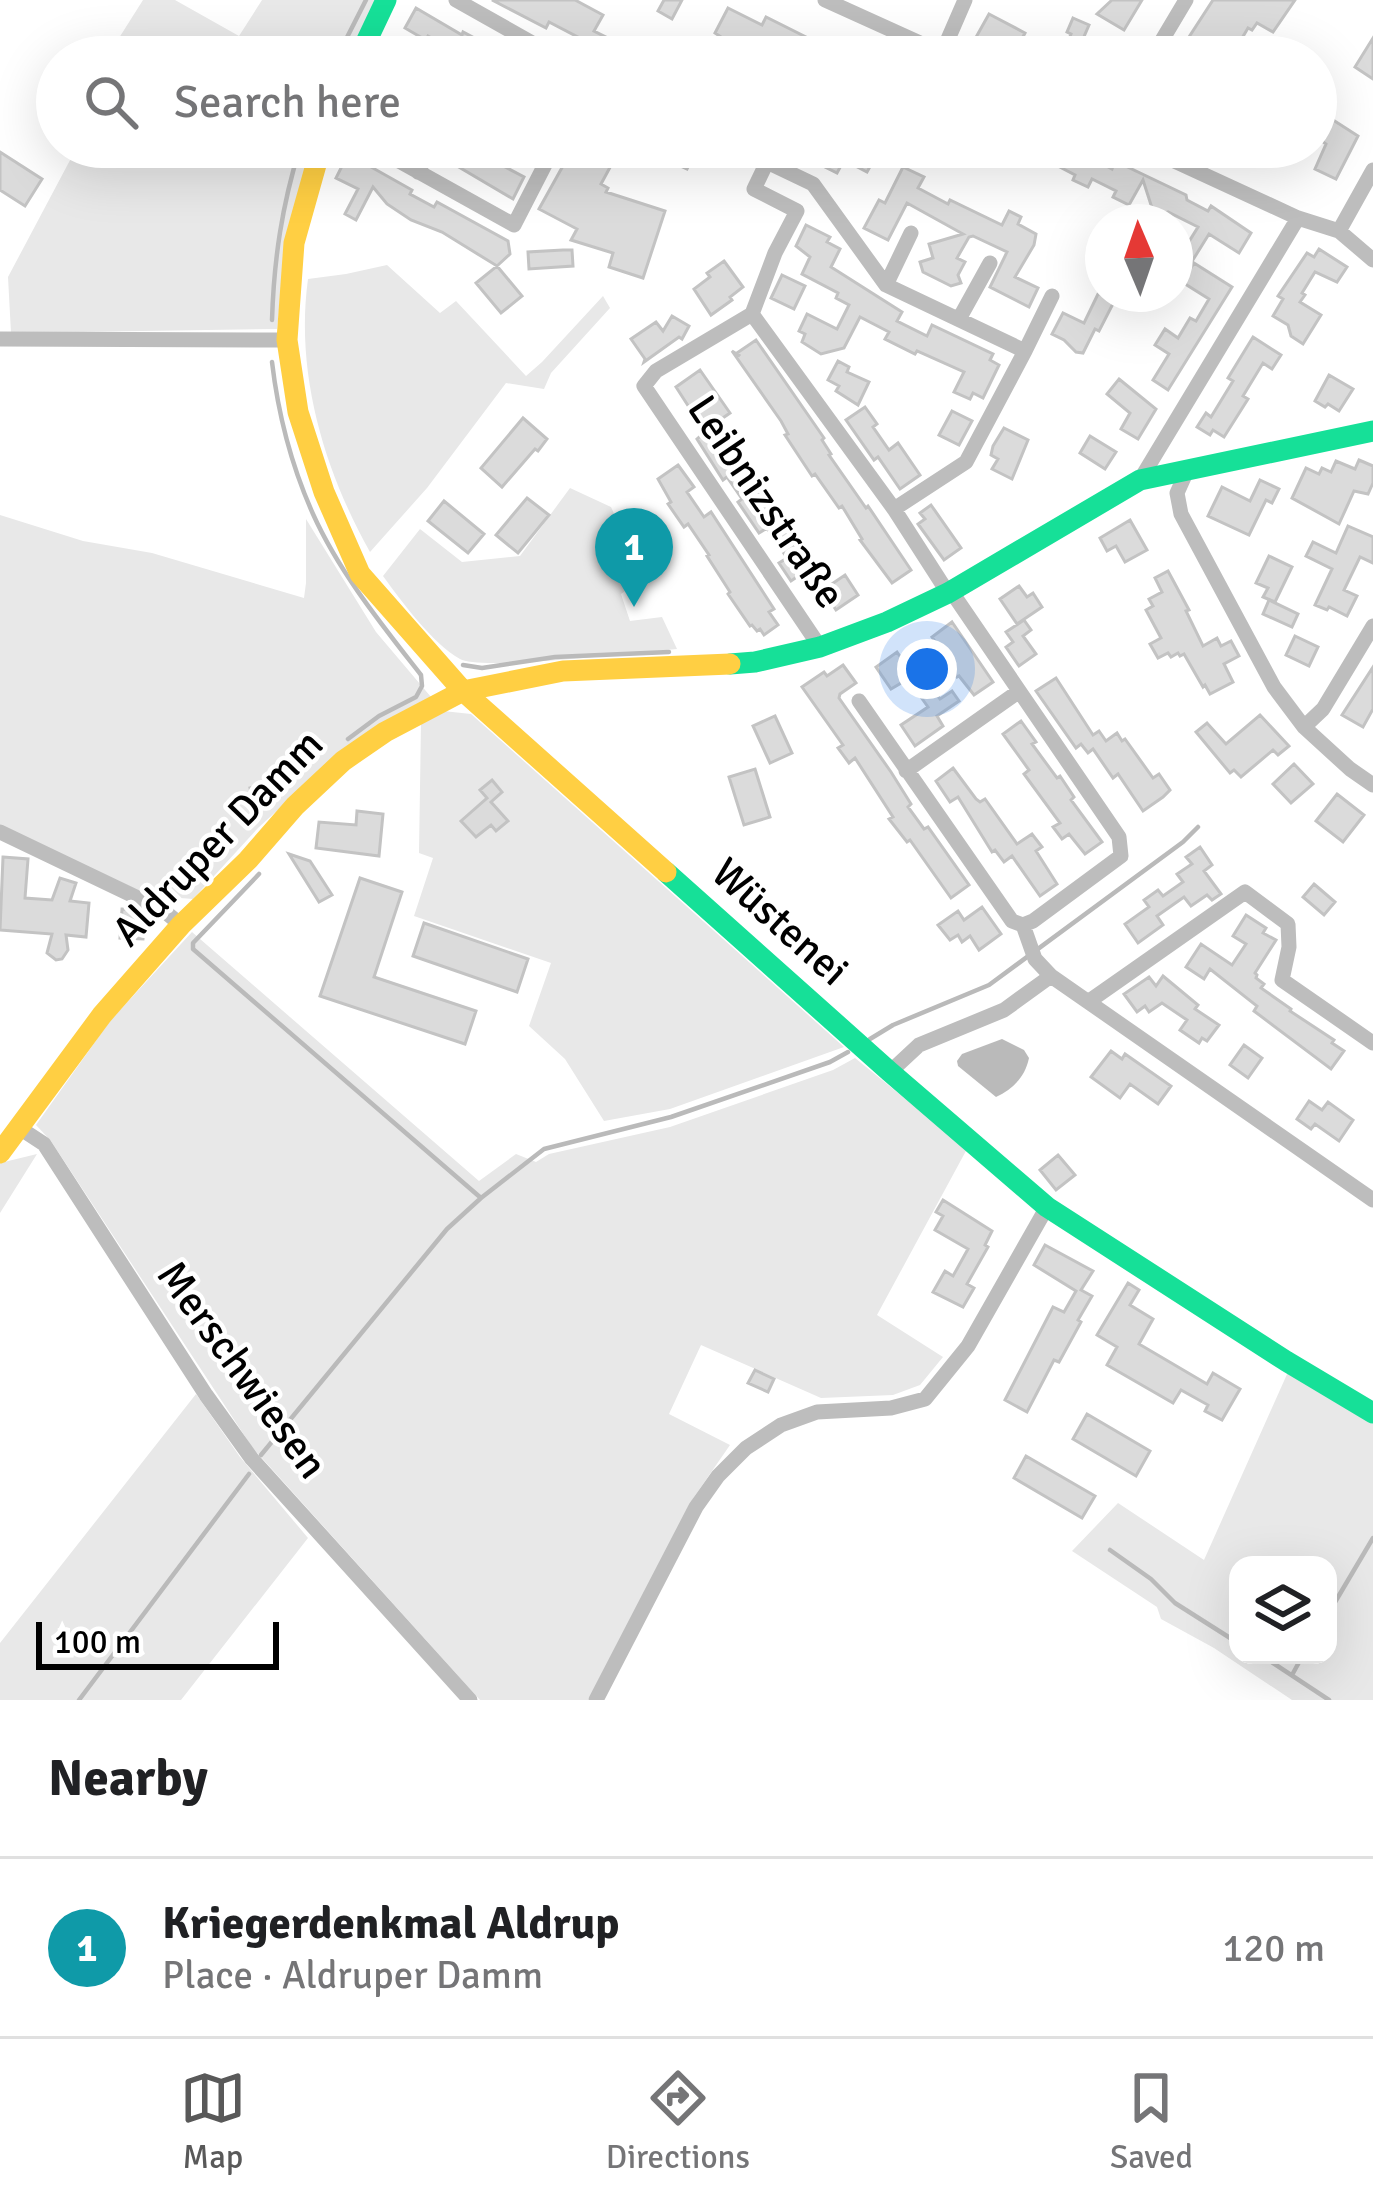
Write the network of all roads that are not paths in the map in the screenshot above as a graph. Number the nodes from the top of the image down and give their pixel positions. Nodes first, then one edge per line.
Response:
1 (386, 0) edge
2 (456, 0) edge
3 (825, 0) edge
4 (964, 0) edge
5 (1186, 0) edge
6 (369, 36) edge
7 (520, 36) edge
8 (905, 36) edge
9 (953, 36) edge
10 (1165, 36) edge
11 (315, 168) edge
12 (411, 168) edge
13 (420, 168) edge
14 (543, 168) edge
15 (764, 168) edge
16 (780, 168) edge
17 (1190, 168) edge
18 (1373, 170) edge
19 (418, 172) junction
20 (813, 184) junction
21 (797, 211) junction
22 (1298, 218) junction
23 (1339, 232) junction
24 (911, 233) dead end
25 (1373, 260) edge
26 (990, 263) dead end
27 (886, 285) junction
28 (1052, 296) dead end
29 (752, 314) junction
30 (959, 319) junction
31 (0, 339) edge
32 (287, 340) junction
33 (1025, 351) junction
34 (1373, 431) edge
35 (1186, 473) junction
36 (1140, 480) junction
37 (894, 509) junction
38 (950, 592) junction
39 (1373, 626) edge
40 (820, 647) junction
41 (464, 692) junction
42 (1018, 692) junction
43 (859, 700) dead end
44 (1304, 727) junction
45 (906, 771) junction
46 (1373, 785) edge
47 (0, 832) edge
48 (1023, 925) junction
49 (181, 926) junction
50 (1051, 976) junction
51 (1088, 1002) junction
52 (1373, 1043) edge
53 (890, 1072) junction
54 (18, 1127) junction
55 (0, 1153) edge
56 (1373, 1200) edge
57 (1047, 1207) junction
58 (1373, 1413) edge
59 (470, 1700) edge
60 (596, 1700) edge

1 - 6 street
2 - 7 street
3 - 8 street
4 - 9 street
5 - 10 street
11 - 32 street, Wüstenei
12 - 19 street
13 - 19 street
14 - 19 street
15 - 21 street
16 - 20 street
17 - 22 street
18 - 23 street
20 - 21 street
20 - 27 street
21 - 29 street
22 - 23 street
22 - 36 street
23 - 25 street
24 - 27 street
26 - 30 street
27 - 30 street
28 - 33 street
29 - 37 street
29 - 40 street, Leibnizstraße
30 - 33 street
31 - 32 street
32 - 41 street, Wüstenei
33 - 37 street
34 - 35 street, Aldruper Damm
35 - 36 street, Aldruper Damm
35 - 44 street
36 - 38 street, Aldruper Damm
37 - 38 street
38 - 40 street, Aldruper Damm
38 - 42 street
39 - 44 street
40 - 41 street, Aldruper Damm
41 - 49 street, Aldruper Damm
41 - 53 street, Wüstenei
42 - 45 street
42 - 48 street
43 - 45 street
44 - 46 street
45 - 48 street
47 - 49 street
48 - 50 street
49 - 54 street, Aldruper Damm
50 - 51 street
50 - 53 street
51 - 52 street
51 - 56 street
53 - 57 street, Wüstenei
54 - 55 street, Aldruper Damm
54 - 59 street, Merschwiesen
57 - 58 street, Wüstenei
57 - 60 street

